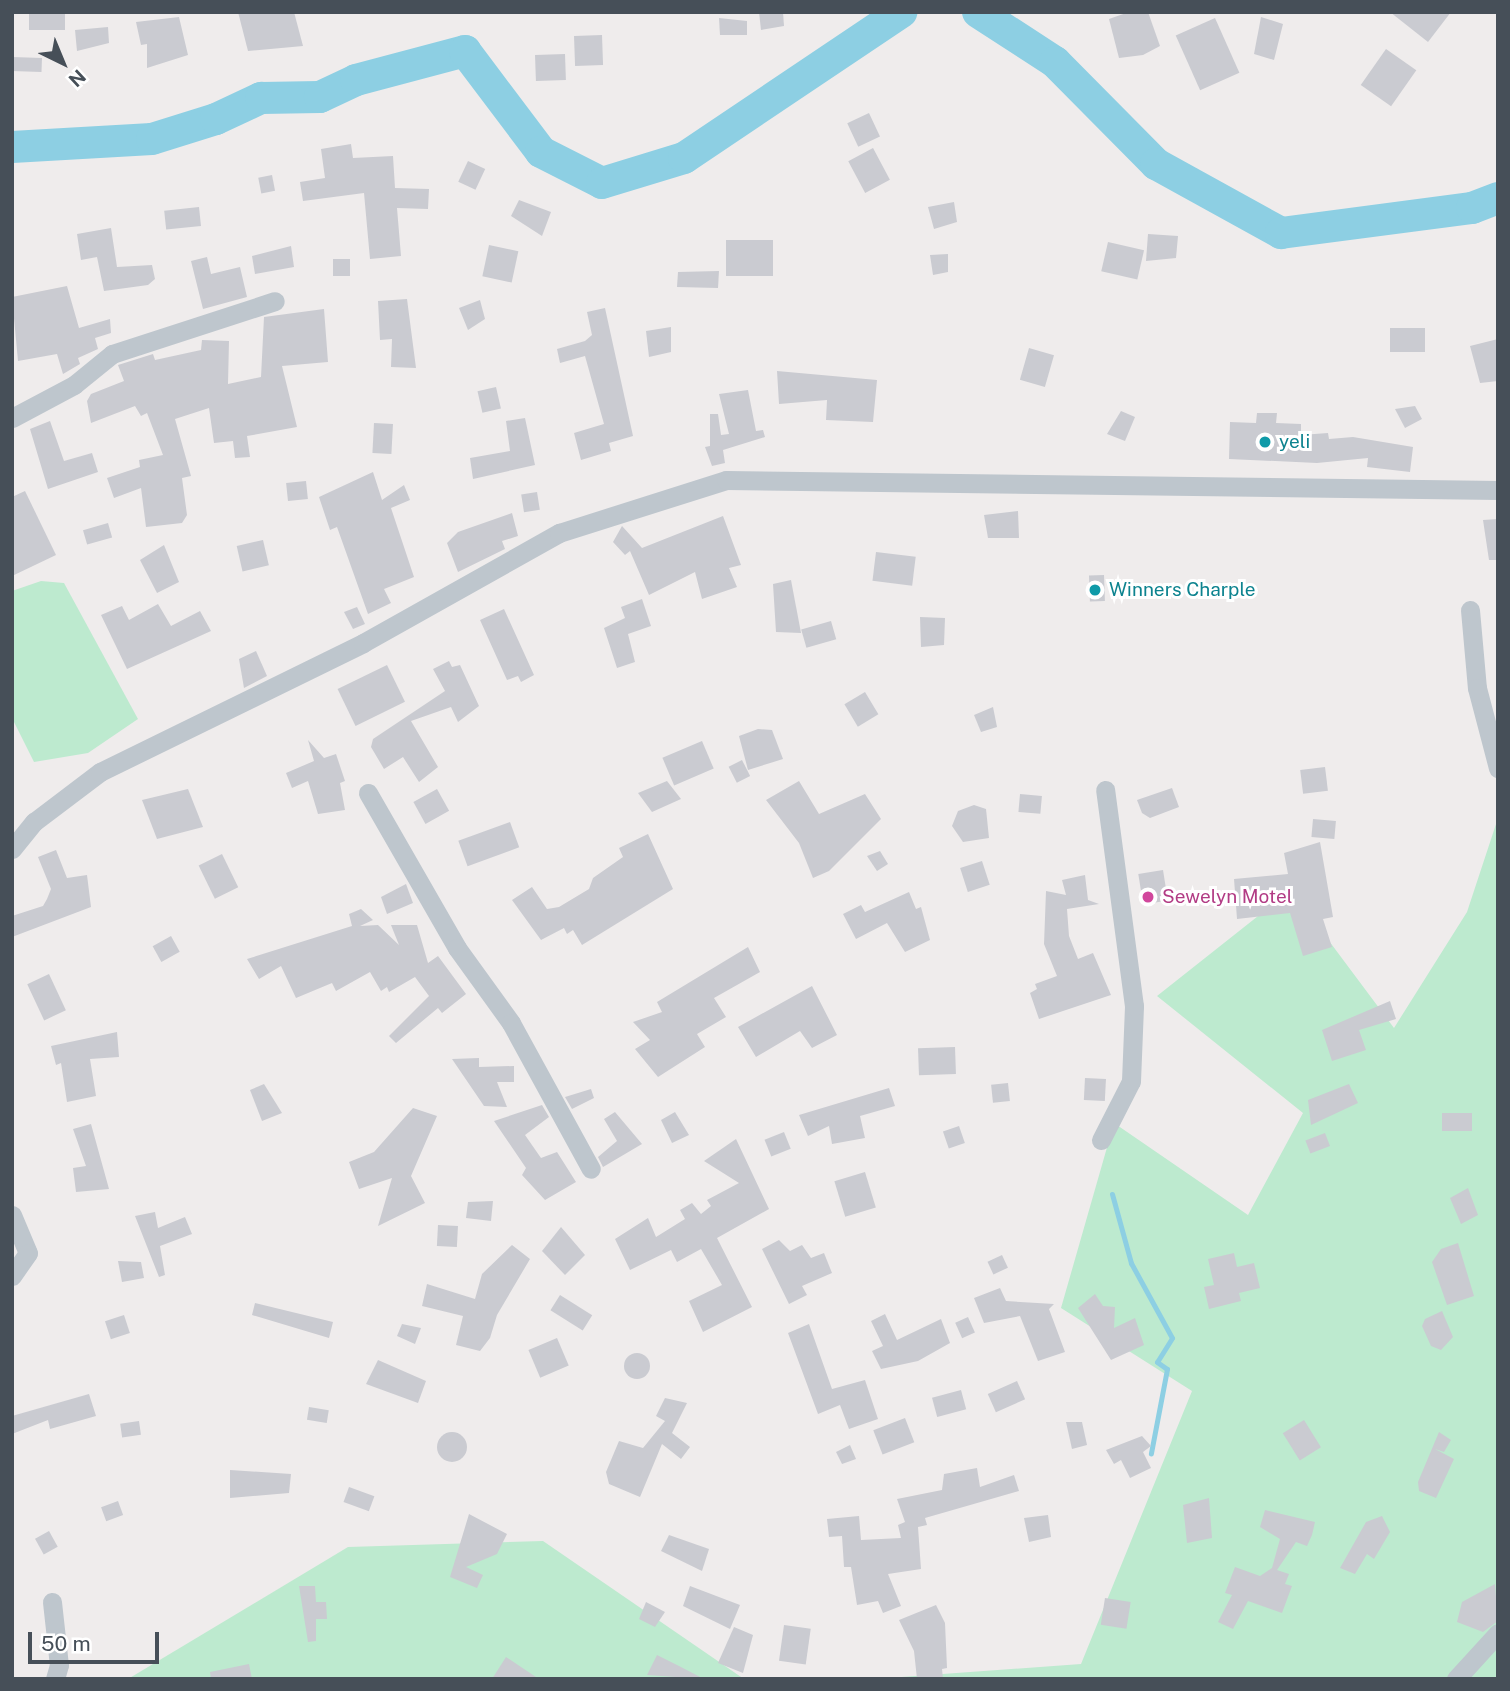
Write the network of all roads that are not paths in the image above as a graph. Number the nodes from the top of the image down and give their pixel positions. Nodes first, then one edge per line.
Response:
1 (275, 301) dead end
2 (12, 418) edge
3 (1498, 490) edge
4 (1470, 610) dead end
5 (1498, 768) edge
6 (1105, 790) dead end
7 (368, 793) dead end
8 (12, 849) edge
9 (1101, 1140) dead end
10 (592, 1169) dead end
11 (12, 1215) edge
12 (12, 1276) edge
13 (52, 1602) dead end
14 (1498, 1633) edge
15 (55, 1679) edge
16 (1456, 1679) edge

1 - 2 street
3 - 8 street
4 - 5 street
6 - 9 street
7 - 10 street
11 - 12 street
13 - 15 street
14 - 16 street

